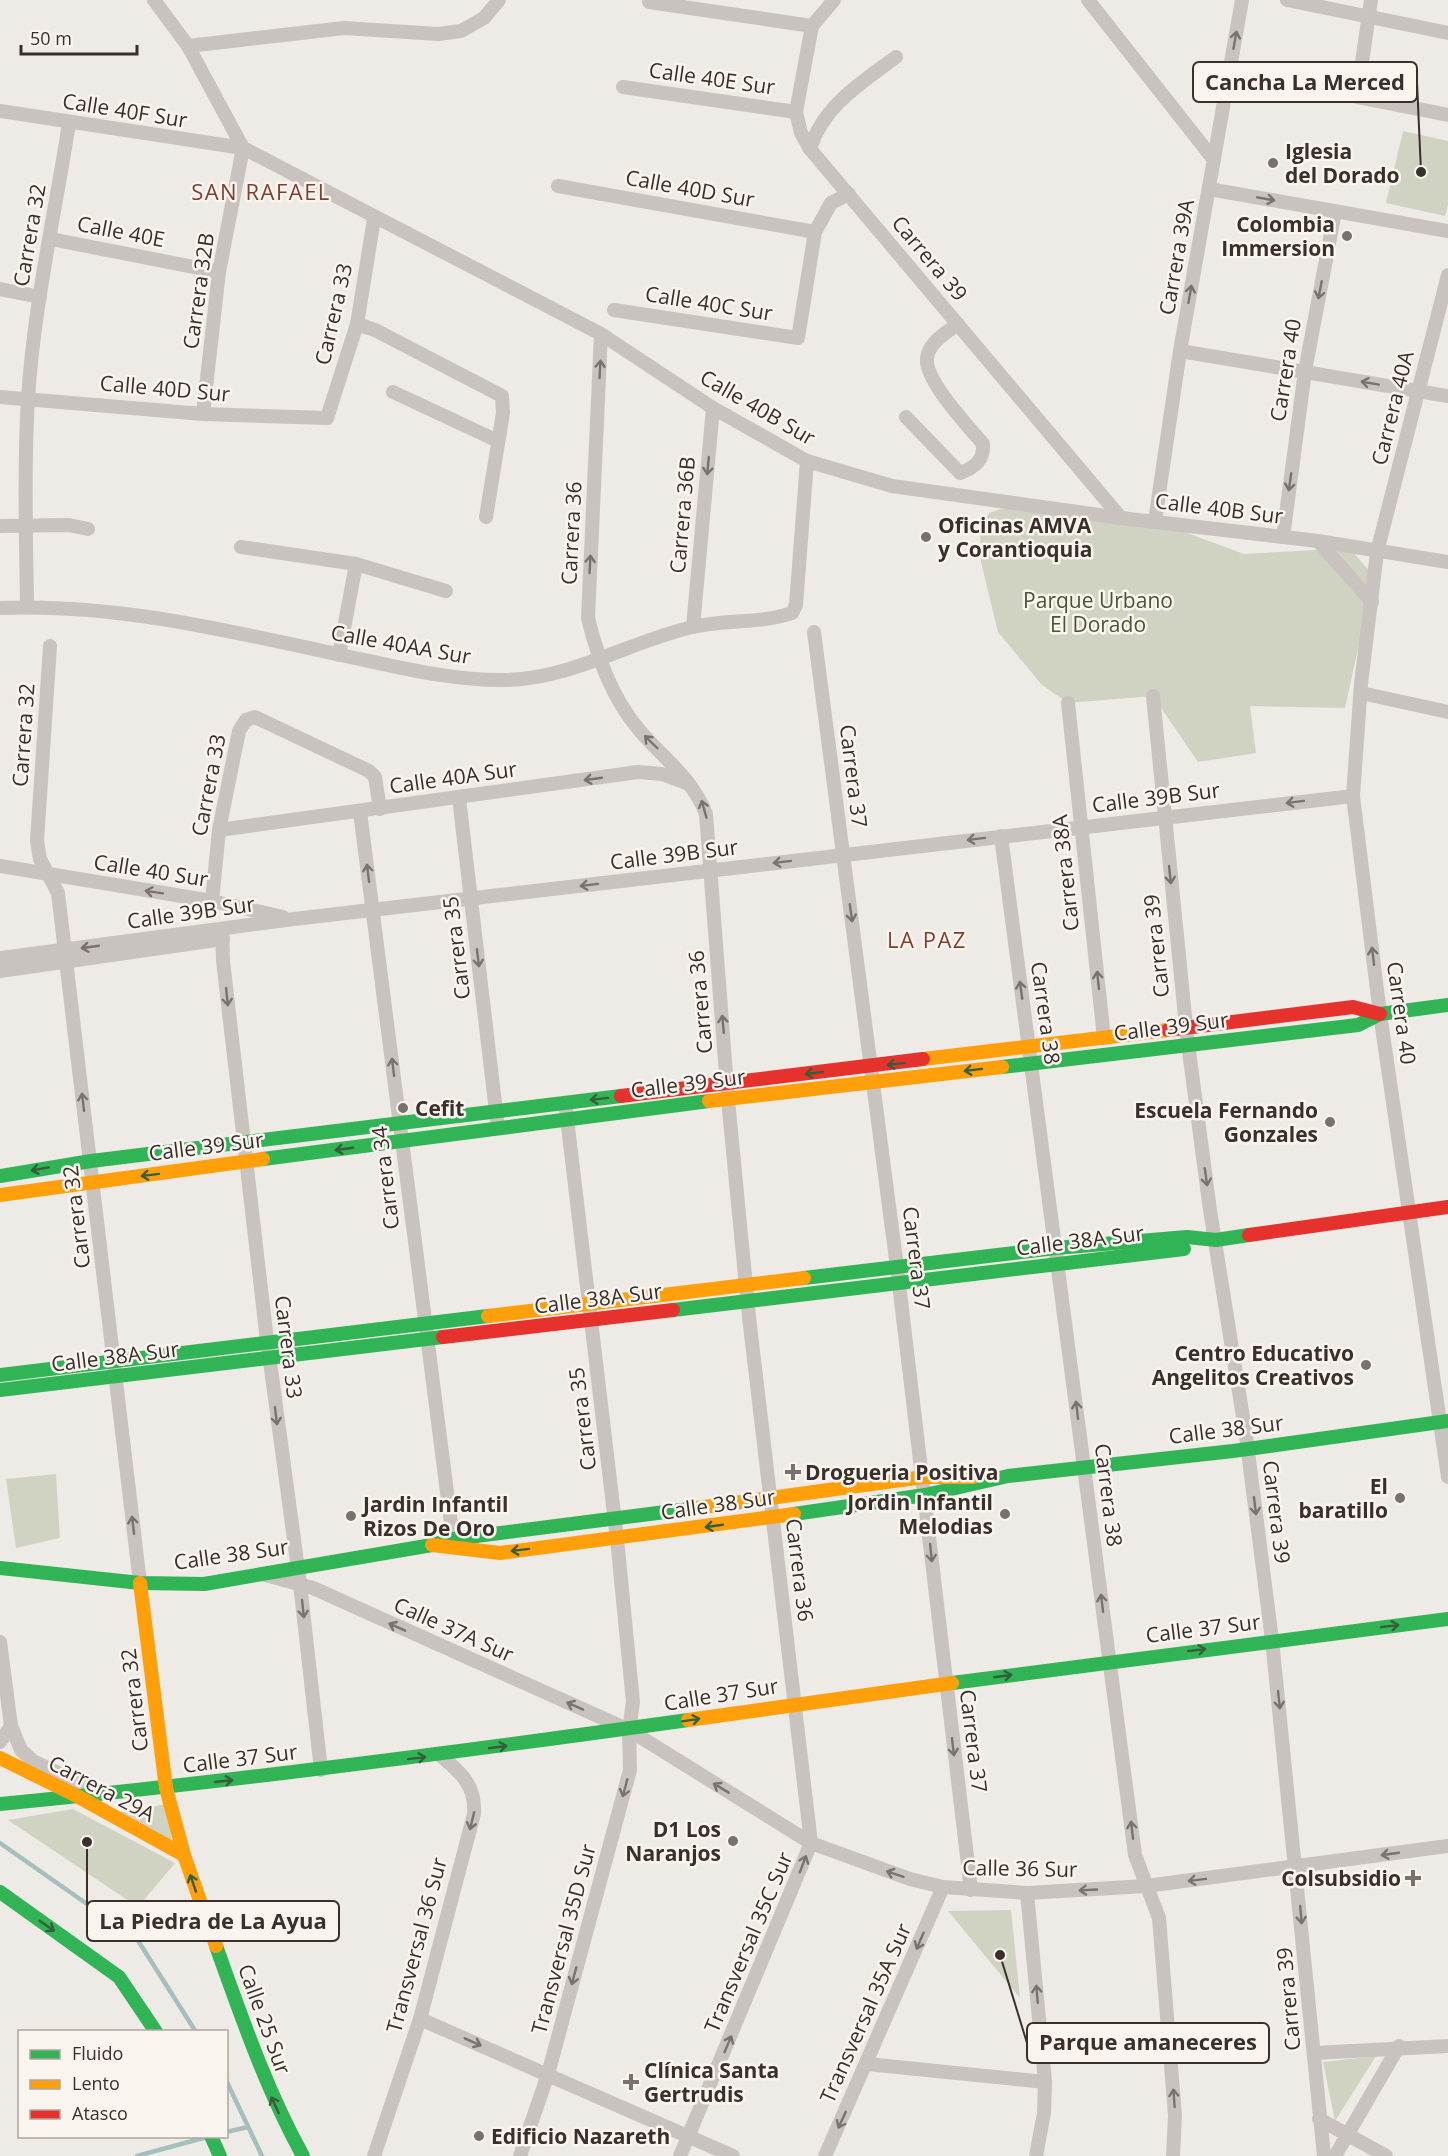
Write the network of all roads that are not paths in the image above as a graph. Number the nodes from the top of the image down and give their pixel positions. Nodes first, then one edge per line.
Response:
1 (154, 0) edge
2 (499, 0) edge
3 (834, 0) edge
4 (1088, 0) edge
5 (1242, 0) edge
6 (1287, 0) edge
7 (1371, 0) edge
8 (649, 2) dead end
9 (1369, 18) junction
10 (812, 26) junction
11 (1448, 33) edge
12 (188, 46) junction
13 (896, 57) dead end
14 (623, 87) dead end
15 (0, 111) edge
16 (796, 112) junction
17 (1448, 115) edge
18 (69, 123) junction
19 (243, 148) junction
20 (810, 149) junction
21 (1214, 160) junction
22 (558, 186) dead end
23 (1209, 189) junction
24 (849, 194) junction
25 (1335, 212) junction
26 (374, 219) junction
27 (1448, 231) edge
28 (814, 232) junction
29 (51, 239) junction
30 (219, 272) junction
31 (1448, 275) edge
32 (0, 289) edge
33 (39, 297) junction
34 (614, 310) dead end
35 (357, 324) junction
36 (958, 324) junction
37 (601, 334) junction
38 (1180, 351) junction
39 (1305, 371) junction
40 (1417, 391) junction
41 (393, 392) dead end
42 (1448, 396) edge
43 (0, 397) edge
44 (28, 398) junction
45 (713, 408) junction
46 (203, 414) junction
47 (906, 417) dead end
48 (327, 418) joint
49 (498, 441) junction
50 (807, 461) junction
51 (486, 517) dead end
52 (1121, 518) junction
53 (1155, 521) junction
54 (0, 526) edge
55 (26, 526) junction
56 (88, 529) dead end
57 (1283, 537) junction
58 (1318, 541) junction
59 (241, 547) dead end
60 (1377, 552) junction
61 (1448, 562) edge
62 (356, 564) junction
63 (446, 591) dead end
64 (1372, 602) junction
65 (27, 607) junction
66 (0, 608) edge
67 (693, 627) junction
68 (814, 632) dead end
69 (50, 645) dead end
70 (339, 655) junction
71 (598, 660) junction
72 (1360, 693) junction
73 (1153, 696) dead end
74 (1068, 703) dead end
75 (1448, 712) edge
76 (691, 784) junction
77 (1353, 796) junction
78 (459, 798) junction
79 (380, 809) junction
80 (360, 812) junction
81 (1164, 817) junction
82 (1082, 827) junction
83 (219, 830) junction
84 (1001, 836) junction
85 (843, 855) junction
86 (0, 866) edge
87 (709, 870) junction
88 (47, 874) junction
89 (471, 900) junction
90 (212, 901) junction
91 (373, 912) junction
92 (294, 919) junction
93 (222, 934) junction
94 (65, 956) junction
95 (0, 958) edge
96 (0, 971) edge
97 (1448, 1005) edge
98 (1380, 1014) junction
99 (1186, 1028) junction
100 (1104, 1038) junction
101 (1188, 1045) junction
102 (1029, 1048) junction
103 (1031, 1064) junction
104 (872, 1067) junction
105 (728, 1082) junction
106 (873, 1082) junction
107 (728, 1100) junction
108 (565, 1103) junction
109 (496, 1112) junction
110 (567, 1118) junction
111 (400, 1125) junction
112 (498, 1128) junction
113 (402, 1141) junction
114 (244, 1144) junction
115 (91, 1161) junction
116 (246, 1162) junction
117 (0, 1176) edge
118 (93, 1182) junction
119 (0, 1195) edge
120 (1448, 1207) edge
121 (1409, 1213) junction
122 (1198, 1240) junction
123 (1216, 1240) junction
124 (1056, 1248) junction
125 (1058, 1264) junction
126 (897, 1266) junction
127 (899, 1282) junction
128 (746, 1286) junction
129 (748, 1300) junction
130 (590, 1305) junction
131 (591, 1320) junction
132 (424, 1323) junction
133 (426, 1340) junction
134 (267, 1341) junction
135 (269, 1358) junction
136 (113, 1361) junction
137 (0, 1375) edge
138 (115, 1378) junction
139 (0, 1390) edge
140 (1444, 1421) edge
141 (1247, 1448) junction
142 (1085, 1466) junction
143 (1008, 1476) junction
144 (923, 1477) junction
145 (1448, 1477) edge
146 (925, 1495) junction
147 (769, 1498) junction
148 (772, 1518) junction
149 (615, 1519) junction
150 (453, 1539) junction
151 (617, 1539) junction
152 (432, 1545) junction
153 (297, 1566) junction
154 (0, 1568) edge
155 (259, 1574) junction
156 (140, 1583) junction
157 (300, 1584) junction
158 (1448, 1619) edge
159 (1272, 1640) junction
160 (0, 1641) edge
161 (1110, 1661) junction
162 (945, 1684) junction
163 (795, 1704) junction
164 (11, 1726) junction
165 (629, 1730) junction
166 (0, 1742) edge
167 (440, 1755) junction
168 (0, 1758) edge
169 (321, 1770) junction
170 (165, 1788) junction
171 (102, 1794) junction
172 (77, 1796) junction
173 (0, 1804) edge
174 (811, 1843) junction
175 (1448, 1846) edge
176 (184, 1855) junction
177 (1297, 1868) junction
178 (943, 1887) junction
179 (1146, 1887) junction
180 (971, 1890) junction
181 (0, 1892) edge
182 (1027, 1893) junction
183 (420, 2019) junction
184 (155, 2030) edge
185 (1399, 2046) junction
186 (1448, 2046) edge
187 (1314, 2053) junction
188 (867, 2064) junction
189 (548, 2074) junction
190 (1045, 2082) junction
191 (1319, 2119) junction
192 (1348, 2135) junction
193 (689, 2138) junction
194 (303, 2156) edge
195 (374, 2156) edge
196 (520, 2156) edge
197 (680, 2156) edge
198 (733, 2156) edge
199 (825, 2156) edge
200 (1036, 2156) edge
201 (1173, 2156) edge
202 (1324, 2156) edge
203 (1335, 2156) edge
204 (1386, 2156) edge

1 - 12 street
2 - 12 street
3 - 10 street, Carrera 39
4 - 21 street
21 -> 5 street, Carrera 39A
6 - 9 street
7 - 9 street
8 - 10 street
9 - 11 street
9 - 17 street
10 - 16 street, Carrera 39
12 - 19 street
13 - 20 street
14 - 16 street, Calle 40E Sur
15 - 18 street, Calle 40F Sur
16 - 20 street, Carrera 39
18 - 19 street, Calle 40F Sur
18 - 29 street, Carrera 32
19 - 26 street, Calle 40B Sur
19 - 30 street, Carrera 32B
20 - 24 street, Carrera 39
21 - 23 street, Carrera 39A
22 - 28 street, Calle 40D Sur
23 -> 25 street
38 -> 23 street, Carrera 39A
24 - 28 street
24 - 36 street, Carrera 39
25 - 27 street
25 -> 39 street, Carrera 40
26 - 35 street, Carrera 33
26 - 37 street, Calle 40B Sur
28 - 34 street, Calle 40C Sur
29 - 30 street, Calle 40E
29 - 33 street, Carrera 32
30 - 46 street, Carrera 32B
31 - 40 street, Carrera 40A
32 - 33 street
33 - 44 street, Carrera 32
35 - 48 street, Carrera 33
35 - 49 street
36 - 47 street
36 - 52 street, Carrera 39
37 - 45 street, Calle 40B Sur
71 -> 37 street, Carrera 36
38 - 39 street
38 - 53 street, Carrera 39A
40 -> 39 street
39 -> 57 street, Carrera 40
40 - 42 street
40 - 60 street, Carrera 40A
41 - 49 street
43 - 44 street, Calle 40D Sur
44 - 46 street, Calle 40D Sur
44 - 55 street, Carrera 32
45 - 50 street, Calle 40B Sur
45 -> 67 street, Carrera 36B
46 - 48 street, Calle 40D Sur
49 - 51 street
50 - 52 street, Calle 40B Sur
50 - 67 street, Calle 40AA Sur
52 - 53 street, Calle 40B Sur
53 - 57 street, Calle 40B Sur
54 - 55 street
55 - 56 street
55 - 65 street, Carrera 32
57 - 58 street, Calle 40B Sur
58 - 60 street, Calle 40B Sur
58 - 64 street
59 - 62 street
60 - 61 street, Calle 40B Sur
60 - 64 street, Carrera 40
62 - 63 street
62 - 70 street
64 - 72 street, Carrera 40
65 - 66 street, Calle 40AA Sur
65 - 70 street, Calle 40AA Sur
67 - 71 street, Calle 40AA Sur
68 - 85 street, Carrera 37
69 - 88 street, Carrera 32
70 - 71 street, Calle 40AA Sur
76 -> 71 street, Carrera 36
72 - 75 street
72 - 77 street, Carrera 40
73 - 81 street, Carrera 39
74 - 82 street, Carrera 38A
76 -> 78 street, Calle 40A Sur
87 -> 76 street, Carrera 36
77 -> 81 street, Calle 39B Sur
98 -> 77 street, Carrera 40
78 - 79 street, Calle 40A Sur
78 - 89 street, Carrera 35
79 - 80 street, Calle 40A Sur
79 - 83 street, Carrera 33
80 - 83 street, Calle 40A Sur
91 -> 80 street, Carrera 34
81 - 82 street, Calle 39B Sur
81 -> 99 street, Carrera 39
82 - 84 street, Calle 39B Sur
100 -> 82 street, Carrera 38A
83 - 90 street, Carrera 33
84 -> 85 street, Calle 39B Sur
102 -> 84 street, Carrera 38
85 -> 87 street, Calle 39B Sur
85 -> 104 street, Carrera 37
86 - 88 street, Calle 40 Sur
87 -> 89 street, Calle 39B Sur
105 -> 87 street, Carrera 36
90 -> 88 street, Calle 40 Sur
88 - 94 street, Carrera 32
89 - 91 street, Calle 39B Sur
89 -> 109 street, Carrera 35
90 - 92 street, Calle 40 Sur
91 - 92 street, Calle 39B Sur
111 -> 91 street, Carrera 34
92 - 93 street, Calle 39B Sur
93 - 94 street, Calle 39B Sur
93 -> 114 street, Carrera 33
94 - 95 street, Calle 39B Sur
94 - 96 street, Calle 39B Sur
115 -> 94 street, Carrera 32
97 - 98 street, Calle 39 Sur
98 - 99 street, Calle 39 Sur
98 - 101 street, Calle 39 Sur
98 - 121 street, Carrera 40
99 - 100 street, Calle 39 Sur
99 - 101 street, Carrera 39
100 - 102 street, Calle 39 Sur
101 - 103 street, Calle 39 Sur
101 -> 123 street, Carrera 39
102 - 103 street, Carrera 38
102 -> 104 street, Calle 39 Sur
103 -> 106 street, Calle 39 Sur
103 - 124 street, Carrera 38
104 -> 105 street, Calle 39 Sur
104 - 106 street, Carrera 37
105 - 107 street, Carrera 36
105 -> 108 street, Calle 39 Sur
106 - 107 street, Calle 39 Sur
106 - 126 street, Carrera 37
107 - 110 street, Calle 39 Sur
107 - 128 street, Carrera 36
108 - 109 street, Calle 39 Sur
108 - 110 street, Carrera 35
109 - 111 street, Calle 39 Sur
109 - 112 street, Carrera 35
110 - 112 street, Calle 39 Sur
110 - 130 street, Carrera 35
111 - 113 street, Carrera 34
111 - 114 street, Calle 39 Sur
112 - 113 street, Calle 39 Sur
113 -> 116 street, Calle 39 Sur
113 - 132 street, Carrera 34
114 - 115 street, Calle 39 Sur
114 - 116 street, Carrera 33
115 -> 117 street, Calle 39 Sur
115 - 118 street, Carrera 32
116 -> 118 street, Calle 39 Sur
116 - 134 street, Carrera 33
118 - 119 street, Calle 39 Sur
118 - 136 street, Carrera 32
120 - 121 street, Calle 38A Sur
121 - 123 street, Calle 38A Sur
121 - 140 street, Carrera 40
122 - 123 street, Calle 38A Sur
122 - 124 street, Calle 38A Sur
122 - 125 street, Calle 38A Sur
123 - 141 street, Carrera 39
124 - 125 street, Carrera 38
124 - 126 street, Calle 38A Sur
125 - 127 street, Calle 38A Sur
142 -> 125 street, Carrera 38
126 - 127 street, Carrera 37
126 - 128 street, Calle 38A Sur
127 - 129 street, Calle 38A Sur
127 - 144 street, Carrera 37
128 - 129 street, Carrera 36
128 - 130 street, Calle 38A Sur
129 - 131 street, Calle 38A Sur
129 - 147 street, Carrera 36
130 - 131 street, Carrera 35
130 - 132 street, Calle 38A Sur
131 - 133 street, Calle 38A Sur
131 - 149 street, Carrera 35
132 - 133 street, Carrera 34
132 - 134 street, Calle 38A Sur
133 - 135 street, Calle 38A Sur
133 - 150 street, Carrera 34
134 - 135 street, Carrera 33
134 - 136 street, Calle 38A Sur
135 - 138 street, Calle 38A Sur
135 -> 153 street, Carrera 33
136 - 137 street, Calle 38A Sur
136 - 138 street, Carrera 32
138 - 139 street, Calle 38A Sur
156 -> 138 street, Carrera 32
140 - 141 street, Calle 38 Sur
140 - 145 street, Carrera 40
141 - 142 street, Calle 38 Sur
141 -> 159 street, Carrera 39
142 - 143 street, Calle 38 Sur
161 -> 142 street, Carrera 38
143 - 144 street, Calle 38 Sur
143 - 146 street, Calle 38 Sur
144 - 146 street, Carrera 37
144 - 147 street, Calle 38 Sur
146 - 148 street, Calle 38 Sur
146 -> 162 street, Carrera 37
147 - 148 street, Carrera 36
147 - 149 street, Calle 38 Sur
148 -> 151 street, Calle 38 Sur
148 - 163 street, Carrera 36
149 - 150 street, Calle 38 Sur
149 - 151 street, Carrera 35
150 - 152 street, Calle 38 Sur
151 -> 152 street, Calle 38 Sur
151 - 165 street, Carrera 35
152 - 153 street, Calle 38 Sur
153 - 155 street, Calle 38 Sur
153 - 157 street, Carrera 33
154 - 156 street, Calle 38 Sur
155 - 156 street, Calle 38 Sur
155 - 157 street, Calle 37A Sur
156 - 170 street, Carrera 32
165 -> 157 street, Calle 37A Sur
157 -> 169 street, Carrera 33
159 -> 158 street, Calle 37 Sur
161 -> 159 street, Calle 37 Sur
159 -> 177 street, Carrera 39
160 - 164 street
162 -> 161 street, Calle 37 Sur
179 -> 161 street, Carrera 38
162 - 163 street, Calle 37 Sur
162 -> 180 street, Carrera 37
165 -> 163 street, Calle 37 Sur
163 - 174 street, Carrera 36
164 - 166 street
164 - 171 street
167 -> 165 street, Calle 37 Sur
174 -> 165 street, Calle 36 Sur
165 -> 189 street, Transversal 35D Sur
169 -> 167 street, Calle 37 Sur
167 -> 183 street, Transversal 36 Sur
168 - 172 street, Carrera 29A
170 -> 169 street, Calle 37 Sur
170 - 171 street, Calle 37 Sur
170 - 176 street, Calle 25 Sur
171 - 172 street, Calle 37 Sur
172 - 173 street, Calle 37 Sur
172 - 176 street, Carrera 29A
178 -> 174 street, Calle 36 Sur
193 -> 174 street, Transversal 35C Sur
175 -> 177 street, Calle 36 Sur
194 -> 176 street, Calle 25 Sur
177 -> 179 street, Calle 36 Sur
177 -> 187 street, Carrera 39
178 - 180 street, Calle 36 Sur
178 -> 188 street, Transversal 35A Sur
179 -> 182 street, Calle 36 Sur
201 -> 179 street, Carrera 38
180 - 182 street, Calle 36 Sur
181 -> 184 street
190 -> 182 street
183 -> 189 street
183 - 195 street, Transversal 36 Sur
185 - 186 street
185 - 187 street
185 - 192 street
187 - 191 street, Carrera 39
188 - 190 street
188 -> 199 street, Transversal 35A Sur
189 - 193 street
189 - 196 street, Transversal 35D Sur
190 - 200 street
191 - 192 street
191 - 202 street, Carrera 39
192 - 203 street
192 - 204 street
193 - 197 street, Transversal 35C Sur
193 - 198 street

